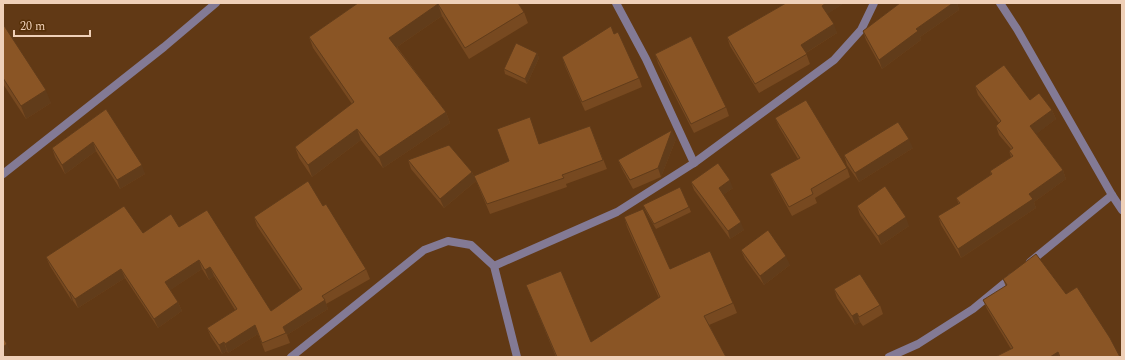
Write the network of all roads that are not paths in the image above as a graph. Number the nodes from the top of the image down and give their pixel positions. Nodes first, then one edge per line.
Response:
1 (216, 3) edge
2 (616, 3) edge
3 (874, 3) edge
4 (1000, 3) edge
5 (694, 163) junction
6 (3, 174) edge
7 (1112, 195) junction
8 (1122, 210) edge
9 (494, 266) junction
10 (291, 357) edge
11 (517, 357) edge
12 (889, 357) edge

1 - 6 street
2 - 5 street
3 - 5 street
4 - 7 street
5 - 9 street
7 - 8 street
7 - 12 street
9 - 10 street
9 - 11 street

